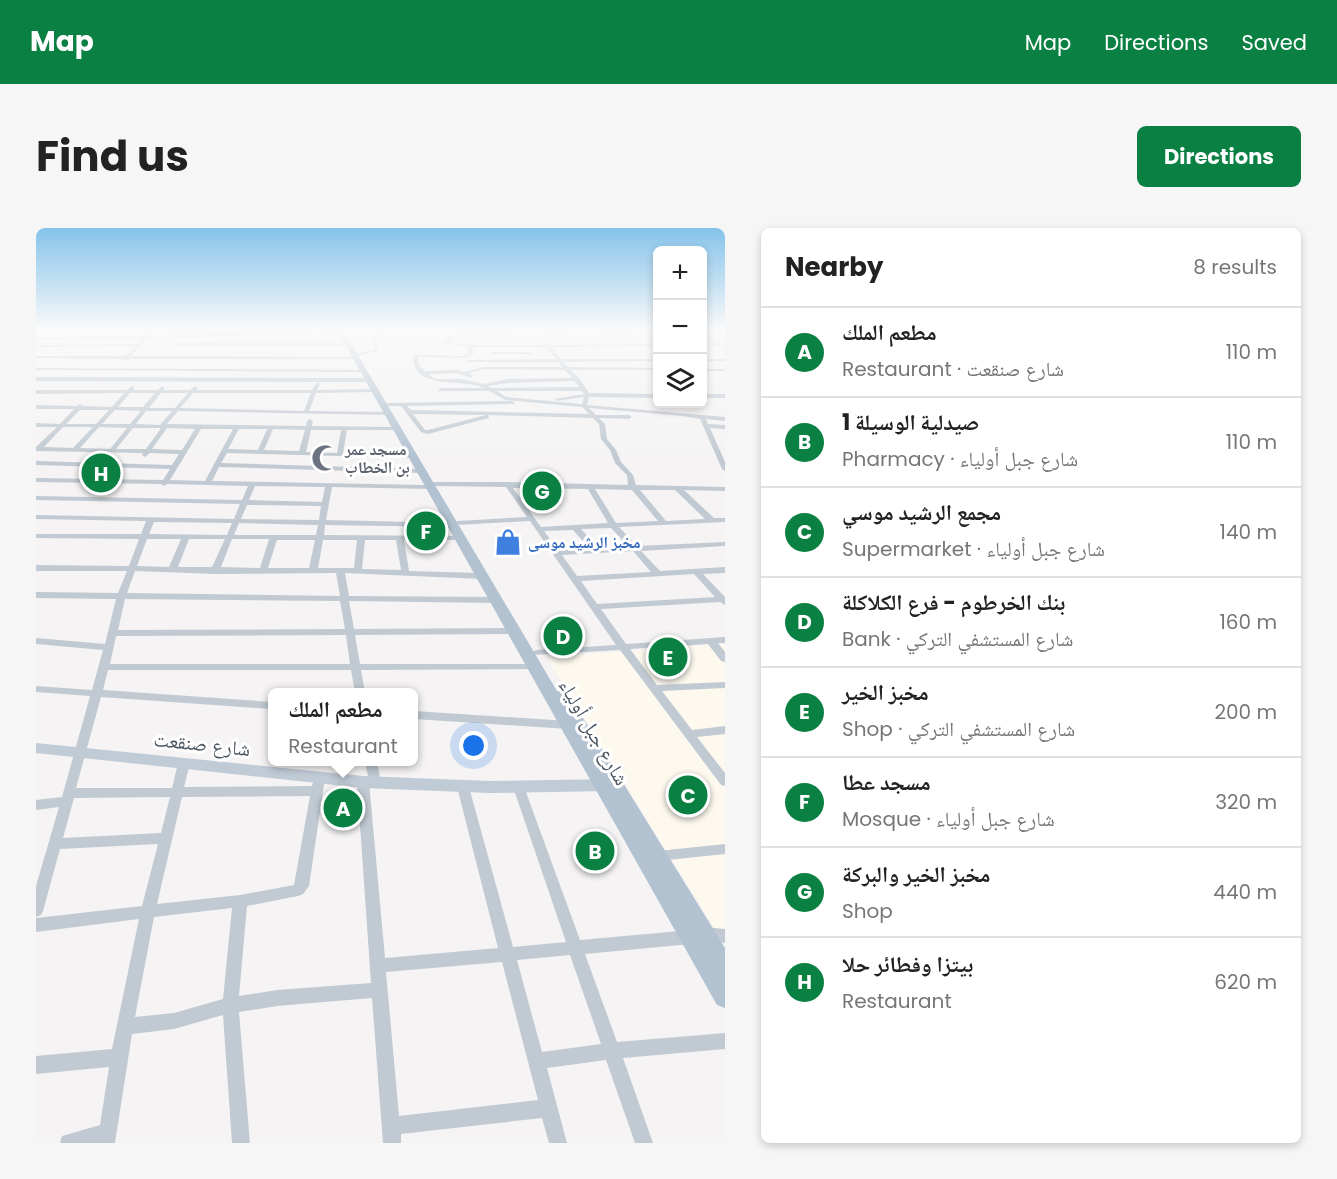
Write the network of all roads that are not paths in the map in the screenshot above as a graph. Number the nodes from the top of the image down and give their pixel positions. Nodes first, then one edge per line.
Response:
1 (68, 373) edge
2 (113, 373) edge
3 (209, 373) edge
4 (261, 373) edge
5 (292, 373) edge
6 (320, 373) edge
7 (354, 373) edge
8 (360, 373) edge
9 (366, 373) edge
10 (366, 373) edge
11 (422, 373) edge
12 (467, 373) edge
13 (569, 373) edge
14 (36, 379) edge
15 (45, 379) junction
16 (63, 379) junction
17 (72, 379) junction
18 (107, 379) junction
19 (170, 379) junction
20 (203, 379) junction
21 (228, 379) junction
22 (259, 379) junction
23 (290, 379) junction
24 (318, 379) junction
25 (577, 379) junction
26 (141, 380) junction
27 (433, 380) junction
28 (36, 386) edge
29 (486, 386) junction
30 (584, 389) junction
31 (440, 390) junction
32 (129, 391) junction
33 (159, 391) junction
34 (193, 391) junction
35 (221, 391) junction
36 (255, 391) junction
37 (284, 391) junction
38 (315, 391) junction
39 (36, 392) edge
40 (58, 392) junction
41 (93, 392) junction
42 (588, 395) junction
43 (653, 396) edge
44 (707, 396) edge
45 (725, 396) edge
46 (532, 402) junction
47 (502, 403) junction
48 (584, 406) junction
49 (36, 407) edge
50 (397, 407) junction
51 (78, 408) junction
52 (112, 409) junction
53 (145, 409) junction
54 (175, 410) junction
55 (205, 410) junction
56 (213, 410) junction
57 (233, 410) junction
58 (246, 411) junction
59 (256, 411) junction
60 (276, 411) junction
61 (289, 412) junction
62 (309, 412) junction
63 (409, 412) junction
64 (497, 414) junction
65 (592, 417) junction
66 (702, 417) junction
67 (725, 419) edge
68 (36, 425) edge
69 (61, 425) junction
70 (98, 425) junction
71 (130, 426) junction
72 (164, 426) junction
73 (706, 426) junction
74 (196, 427) junction
75 (223, 427) junction
76 (237, 427) junction
77 (248, 427) junction
78 (271, 427) junction
79 (280, 427) junction
80 (725, 427) edge
81 (308, 428) junction
82 (344, 428) junction
83 (397, 429) junction
84 (37, 449) edge
85 (75, 450) junction
86 (111, 451) junction
87 (147, 452) junction
88 (183, 452) junction
89 (224, 452) junction
90 (260, 452) junction
91 (302, 453) junction
92 (319, 453) junction
93 (340, 454) junction
94 (413, 457) junction
95 (36, 463) edge
96 (724, 464) edge
97 (217, 465) junction
98 (137, 466) junction
99 (174, 467) junction
100 (314, 467) junction
101 (36, 480) edge
102 (429, 481) junction
103 (77, 482) junction
104 (144, 483) junction
105 (164, 484) junction
106 (207, 484) junction
107 (252, 484) junction
108 (309, 484) junction
109 (507, 484) junction
110 (329, 485) junction
111 (590, 486) junction
112 (633, 486) junction
113 (676, 488) junction
114 (725, 489) edge
115 (36, 498) edge
116 (132, 500) junction
117 (245, 502) junction
118 (325, 504) junction
119 (48, 510) edge
120 (151, 519) junction
121 (533, 519) junction
122 (711, 520) junction
123 (725, 520) edge
124 (237, 521) junction
125 (322, 522) junction
126 (664, 523) junction
127 (614, 525) junction
128 (574, 527) junction
129 (456, 528) junction
130 (540, 529) junction
131 (36, 536) edge
132 (143, 536) junction
133 (186, 536) junction
134 (231, 537) junction
135 (274, 537) junction
136 (318, 537) junction
137 (361, 537) junction
138 (400, 537) junction
139 (725, 544) edge
140 (635, 549) junction
141 (596, 551) junction
142 (556, 553) junction
143 (36, 568) edge
144 (171, 570) junction
145 (725, 570) edge
146 (131, 571) junction
147 (215, 571) junction
148 (263, 571) junction
149 (313, 571) junction
150 (358, 571) junction
151 (340, 572) junction
152 (405, 572) junction
153 (696, 572) junction
154 (658, 574) junction
155 (482, 576) junction
156 (574, 579) junction
157 (36, 596) edge
158 (121, 597) junction
159 (345, 597) junction
160 (495, 600) junction
161 (723, 601) edge
162 (594, 607) junction
163 (351, 631) junction
164 (513, 631) junction
165 (111, 633) junction
166 (725, 640) edge
167 (36, 641) edge
168 (711, 641) junction
169 (108, 647) junction
170 (623, 647) junction
171 (725, 659) edge
172 (535, 660) junction
173 (357, 666) junction
174 (104, 667) junction
175 (725, 684) edge
176 (359, 688) edge
177 (654, 688) junction
178 (36, 689) edge
179 (96, 694) junction
180 (268, 706) edge
181 (418, 715) edge
182 (568, 725) junction
183 (725, 730) edge
184 (689, 734) junction
185 (36, 748) edge
186 (79, 753) junction
187 (184, 763) junction
188 (371, 766) edge
189 (369, 782) junction
190 (725, 782) edge
191 (318, 785) junction
192 (609, 785) junction
193 (463, 787) junction
194 (519, 787) junction
195 (177, 791) junction
196 (67, 797) junction
197 (36, 805) edge
198 (166, 838) junction
199 (54, 844) junction
200 (725, 849) edge
201 (658, 856) junction
202 (42, 867) edge
203 (240, 901) junction
204 (36, 911) edge
205 (148, 912) junction
206 (36, 925) edge
207 (698, 936) junction
208 (725, 936) edge
209 (575, 947) junction
210 (507, 952) junction
211 (378, 966) junction
212 (725, 968) edge
213 (380, 990) junction
214 (725, 997) edge
215 (230, 1005) junction
216 (126, 1026) junction
217 (725, 1041) edge
218 (611, 1051) junction
219 (119, 1057) junction
220 (537, 1061) junction
221 (36, 1065) edge
222 (549, 1108) junction
223 (391, 1135) edge
224 (106, 1138) edge
225 (69, 1143) edge
226 (241, 1143) edge
227 (558, 1143) edge
228 (645, 1143) edge

1 - 16 street
2 - 18 street
3 - 20 street
4 - 22 street
5 - 23 street
6 - 24 street
7 - 24 street
8 - 38 street
9 - 50 main road, شارع جبل أولياء
10 - 50 main road, شارع جبل أولياء
11 - 27 street
12 - 29 street
13 - 25 street
14 - 15 street
15 - 16 street
15 - 28 street
16 - 17 street
17 - 18 street
17 - 40 street
18 - 26 street
18 - 41 street
19 - 20 street
19 - 26 street
19 - 33 street
20 - 21 street
20 - 34 street
21 - 22 street
21 - 35 street
22 - 23 street
22 - 36 street
23 - 24 street
23 - 37 street
24 - 38 street
25 - 29 street
25 - 30 street
26 - 32 street
27 - 29 street
27 - 31 street
29 - 30 street
29 - 31 street
29 - 46 street
30 - 42 street
31 - 50 street
32 - 33 street
32 - 41 street
32 - 52 street
33 - 34 street
33 - 53 street
34 - 35 street
34 - 54 street
35 - 36 street
35 - 56 street
36 - 37 street
36 - 58 street
37 - 38 street
37 - 60 street
38 - 62 street
39 - 40 street
40 - 41 street
41 - 51 street
42 - 43 street
42 - 46 street
42 - 48 street
44 - 45 street
46 - 47 street
46 - 48 street
47 - 50 street
47 - 64 street
48 - 65 street
48 - 66 street
49 - 51 street
50 - 62 street
50 - 63 street
50 - 83 main road, شارع جبل أولياء
50 - 102 main road, شارع جبل أولياء
51 - 52 street
51 - 69 street
52 - 53 street
52 - 70 street
53 - 54 street
53 - 71 street
54 - 55 street
54 - 72 street
55 - 56 street
55 - 74 street
56 - 57 street
57 - 58 street
57 - 75 street
58 - 59 street
59 - 60 street
59 - 77 street
60 - 61 street
61 - 62 street
61 - 79 street
62 - 81 street
63 - 64 street
63 - 64 street
64 - 65 street
65 - 66 street
65 - 112 street
66 - 67 street
66 - 73 street
68 - 69 street
69 - 70 street
69 - 84 street
70 - 71 street
70 - 85 street
71 - 72 street
71 - 86 street
72 - 74 street
72 - 87 street
73 - 80 street
73 - 96 street
74 - 75 street
74 - 88 street
75 - 76 street
76 - 77 street
76 - 89 street
77 - 78 street
78 - 79 street
78 - 90 street
79 - 81 street
81 - 82 street
81 - 91 street
82 - 83 street
82 - 93 street
83 - 94 main road, شارع جبل أولياء
84 - 85 street
85 - 86 street
86 - 87 street
87 - 88 street
87 - 98 street
88 - 99 street
89 - 90 street
89 - 97 street
90 - 91 street
91 - 92 street
92 - 93 street
92 - 100 street
93 - 94 street
94 - 102 main road, شارع جبل أولياء
95 - 98 street
97 - 100 street
97 - 106 street
98 - 99 street
99 - 105 street
100 - 102 street
100 - 108 street
101 - 103 street
102 - 109 street
102 - 110 street
102 - 129 main road, شارع جبل أولياء
103 - 104 street
103 - 119 street
104 - 105 street
104 - 116 street
105 - 106 street
106 - 107 street
107 - 108 street
107 - 117 street
108 - 110 street
109 - 111 street
109 - 121 street
110 - 118 street
111 - 112 street
111 - 127 street
112 - 113 street
112 - 126 street
113 - 114 street
113 - 122 street
115 - 119 street
116 - 117 street
116 - 119 street
117 - 118 street
117 - 124 street
118 - 125 street
119 - 120 street
120 - 124 street
120 - 132 street
121 - 129 street
121 - 130 street
122 - 123 street
122 - 126 street
124 - 125 street
124 - 134 street
125 - 129 street
125 - 136 street
126 - 127 street
127 - 128 street
127 - 140 street
128 - 130 street
128 - 141 street
129 - 138 street
129 - 155 main road, شارع جبل أولياء
129 - 172 main road, شارع جبل أولياء
130 - 142 street
131 - 132 street
132 - 133 street
132 - 146 street
133 - 134 street
133 - 144 street
134 - 135 street
134 - 147 street
135 - 136 street
135 - 148 street
136 - 137 street
136 - 149 street
137 - 138 street
137 - 150 street
138 - 152 street
139 - 140 street
140 - 141 street
140 - 154 street
141 - 142 street
142 - 156 street
143 - 146 street
144 - 146 street
144 - 147 street
145 - 153 street
146 - 158 street
147 - 148 street
148 - 149 street
149 - 151 street
150 - 151 street
150 - 152 street
151 - 159 street
152 - 155 street
153 - 154 street
153 - 161 street
154 - 156 street
155 - 160 main road, شارع جبل أولياء
156 - 162 street
157 - 158 street
158 - 159 street
158 - 165 street
159 - 160 street
159 - 163 street
160 - 164 main road, شارع جبل أولياء
161 - 162 street
162 - 170 street
163 - 164 street
163 - 165 street
163 - 173 street
164 - 172 main road, شارع جبل أولياء
165 - 169 street
166 - 168 street
167 - 169 street
168 - 170 street
168 - 171 street
169 - 174 street
170 - 172 street
170 - 177 street
172 - 173 street
172 - 182 main road, شارع جبل أولياء
172 - 192 main road, شارع جبل أولياء
173 - 174 street
173 - 176 street
174 - 179 street
175 - 177 street
177 - 184 street
178 - 179 street
179 - 180 street
179 - 186 street
181 - 182 street
182 - 192 main road, شارع جبل أولياء
183 - 184 street
184 - 190 street
185 - 186 street, شارع صنقعت
186 - 187 street, شارع صنقعت
186 - 196 street
187 - 191 street, شارع صنقعت
187 - 195 street
188 - 189 street
189 - 191 street, شارع صنقعت
189 - 193 street, شارع صنقعت
189 - 211 street
191 - 195 street
191 - 203 street
192 - 194 street, شارع صنقعت
192 - 201 main road, شارع جبل أولياء
192 - 207 main road, شارع جبل أولياء
193 - 194 street, شارع صنقعت
193 - 210 street
194 - 209 street
195 - 196 street
195 - 198 street
196 - 197 street
196 - 199 street
198 - 199 street
198 - 205 street
199 - 202 street
200 - 201 street
201 - 207 main road, شارع جبل أولياء
202 - 204 street
203 - 205 street
203 - 215 street
205 - 206 street
205 - 216 street
207 - 208 street
207 - 209 street
207 - 212 main road, شارع جبل أولياء
207 - 214 main road, شارع جبل أولياء
209 - 210 street
209 - 218 street
210 - 211 street
210 - 220 street
211 - 213 street
213 - 215 street
213 - 223 street
215 - 216 street
215 - 226 street
216 - 219 street
217 - 218 street
218 - 220 street
218 - 228 street
219 - 221 street
219 - 224 street
220 - 222 street
222 - 223 street
222 - 227 street
224 - 225 street

